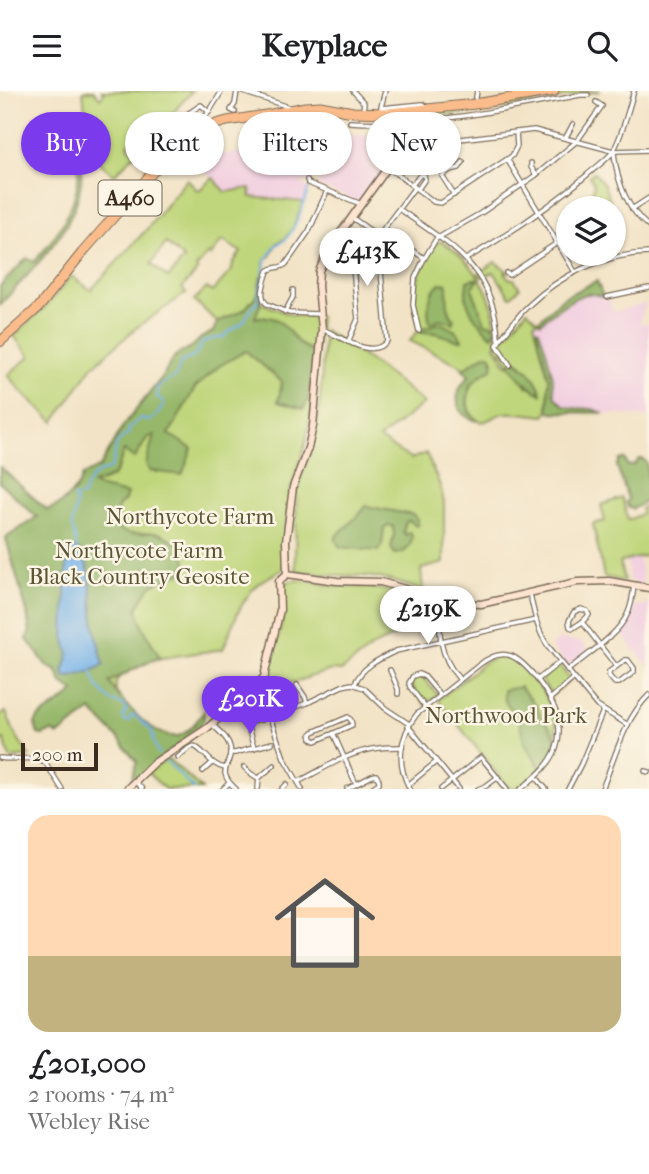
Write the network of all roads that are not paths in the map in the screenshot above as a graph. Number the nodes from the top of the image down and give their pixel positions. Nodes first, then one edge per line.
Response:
1 (222, 91) edge
2 (239, 91) edge
3 (353, 91) edge
4 (385, 91) edge
5 (477, 91) edge
6 (554, 91) edge
7 (634, 91) edge
8 (518, 94) edge
9 (588, 95) dead end
10 (596, 102) dead end
11 (475, 104) junction
12 (294, 109) junction
13 (427, 109) junction
14 (381, 111) junction
15 (190, 112) edge
16 (209, 112) joint
17 (235, 112) dead end
18 (362, 112) junction
19 (416, 112) edge
20 (461, 115) edge
21 (224, 122) edge
22 (573, 124) dead end
23 (516, 132) junction
24 (566, 137) junction
25 (461, 138) edge
26 (577, 141) junction
27 (649, 150) edge
28 (613, 151) junction
29 (507, 159) junction
30 (463, 162) dead end
31 (531, 163) dead end
32 (150, 175) edge
33 (384, 175) edge
34 (399, 175) edge
35 (536, 175) junction
36 (307, 180) dead end
37 (523, 184) junction
38 (415, 187) junction
39 (327, 191) junction
40 (454, 195) junction
41 (649, 198) edge
42 (361, 204) junction
43 (399, 209) junction
44 (632, 209) junction
45 (539, 212) junction
46 (351, 217) junction
47 (649, 227) edge
48 (378, 236) junction
49 (438, 237) junction
50 (556, 240) edge
51 (556, 243) edge
52 (333, 244) junction
53 (408, 249) dead end
54 (649, 253) edge
55 (424, 258) junction
56 (466, 259) junction
57 (571, 266) edge
58 (575, 272) junction
59 (509, 275) dead end
60 (649, 288) edge
61 (293, 290) dead end
62 (607, 297) dead end
63 (285, 312) junction
64 (321, 314) junction
65 (322, 329) junction
66 (419, 331) dead end
67 (500, 340) junction
68 (0, 342) edge
69 (348, 342) junction
70 (510, 365) dead end
71 (287, 574) junction
72 (634, 585) junction
73 (649, 588) edge
74 (529, 592) junction
75 (442, 600) junction
76 (536, 620) junction
77 (582, 622) junction
78 (440, 642) junction
79 (599, 644) junction
80 (560, 661) junction
81 (617, 666) junction
82 (567, 671) junction
83 (389, 674) dead end
84 (574, 679) junction
85 (460, 680) junction
86 (537, 680) junction
87 (355, 684) junction
88 (297, 685) dead end
89 (257, 688) junction
90 (398, 694) dead end
91 (248, 695) junction
92 (440, 695) junction
93 (649, 695) edge
94 (551, 698) junction
95 (307, 703) junction
96 (425, 707) junction
97 (288, 710) junction
98 (603, 710) junction
99 (269, 711) junction
100 (259, 719) dead end
101 (272, 720) junction
102 (212, 724) junction
103 (409, 725) junction
104 (628, 725) junction
105 (246, 726) junction
106 (333, 734) junction
107 (269, 743) dead end
108 (401, 747) junction
109 (254, 748) junction
110 (230, 753) junction
111 (182, 755) dead end
112 (0, 758) edge
113 (344, 758) junction
114 (437, 762) junction
115 (212, 763) junction
116 (272, 766) dead end
117 (225, 768) junction
118 (246, 768) dead end
119 (203, 772) dead end
120 (498, 777) junction
121 (536, 777) junction
122 (259, 778) junction
123 (452, 780) junction
124 (135, 781) junction
125 (298, 782) junction
126 (229, 783) junction
127 (356, 784) junction
128 (409, 787) edge
129 (62, 789) edge
130 (127, 789) edge
131 (142, 789) edge
132 (223, 789) edge
133 (236, 789) edge
134 (258, 789) edge
135 (302, 789) edge
136 (347, 789) edge
137 (370, 789) edge
138 (441, 789) edge
139 (459, 789) edge
140 (478, 789) edge
141 (507, 789) edge
142 (521, 789) edge
143 (546, 789) edge
144 (568, 789) edge
145 (602, 789) edge

1 - 16 street
2 - 12 street
2 - 17 street
3 - 18 street
4 - 14 street
5 - 11 street
6 - 8 highway, A460
7 - 28 street
8 - 11 highway, A460
9 - 20 street
10 - 26 street
11 - 13 highway, A460
12 - 18 highway, A460
12 - 21 highway, A460
13 - 14 street
13 - 19 highway, A460
14 - 18 highway, A460
15 - 16 street
22 - 24 street
23 - 24 street
23 - 25 street
23 - 29 street
24 - 26 street
26 - 28 street
26 - 35 street
27 - 28 street
28 - 44 street
28 - 45 street
29 - 37 street
29 - 40 street
30 - 40 street
31 - 35 street
32 - 68 highway, A460
33 - 42 street
34 - 38 street
35 - 37 street
36 - 39 street
37 - 45 street
37 - 49 street
38 - 40 street
38 - 43 street
39 - 42 street
39 - 63 street
41 - 44 street
42 - 46 street
43 - 48 street
43 - 49 street
44 - 47 street
45 - 50 street
45 - 56 street
46 - 48 street
46 - 52 street
48 - 69 street
49 - 55 street
49 - 56 street
51 - 59 street
52 - 64 street
52 - 69 street
53 - 55 street
54 - 58 street
55 - 66 street
56 - 67 street
57 - 58 street
58 - 67 street
60 - 62 street
61 - 63 street
63 - 64 street
64 - 65 street
65 - 69 street
65 - 71 street
67 - 70 street
71 - 75 street
71 - 89 street
72 - 73 street
72 - 74 street
72 - 79 street
74 - 75 street
74 - 76 street
75 - 78 street
76 - 78 street
76 - 80 street
77 - 77 street
77 - 79 street
78 - 85 street
78 - 87 street
79 - 81 street
79 - 82 street
80 - 82 street
80 - 86 street
81 - 81 street
82 - 84 street
83 - 90 street
84 - 94 street
84 - 98 street
85 - 86 street
85 - 92 street
86 - 94 street
87 - 95 street
87 - 103 street
88 - 95 street
89 - 91 street
89 - 99 street
91 - 102 street
91 - 105 street
92 - 96 street
92 - 96 street
93 - 104 street
94 - 121 street
95 - 97 street
96 - 103 street
97 - 99 street
97 - 101 street
98 - 104 street
98 - 144 street
99 - 101 street
100 - 105 street
101 - 125 street
102 - 110 street
102 - 124 street
103 - 108 street
103 - 114 street
104 - 145 street
105 - 109 street
106 - 106 street
106 - 113 street
107 - 109 street
108 - 113 street
108 - 128 street
109 - 110 street
110 - 117 street
111 - 115 street
112 - 129 street
113 - 125 street
113 - 127 street
114 - 123 street
114 - 128 street
115 - 117 street
115 - 119 street
116 - 122 street
117 - 126 street
118 - 122 street
120 - 123 street
120 - 140 street
120 - 141 street
121 - 142 street
121 - 143 street
122 - 134 street
123 - 138 street
123 - 139 street
124 - 130 street
124 - 131 street
125 - 135 street
126 - 132 street
126 - 133 street
127 - 136 street
127 - 137 street

